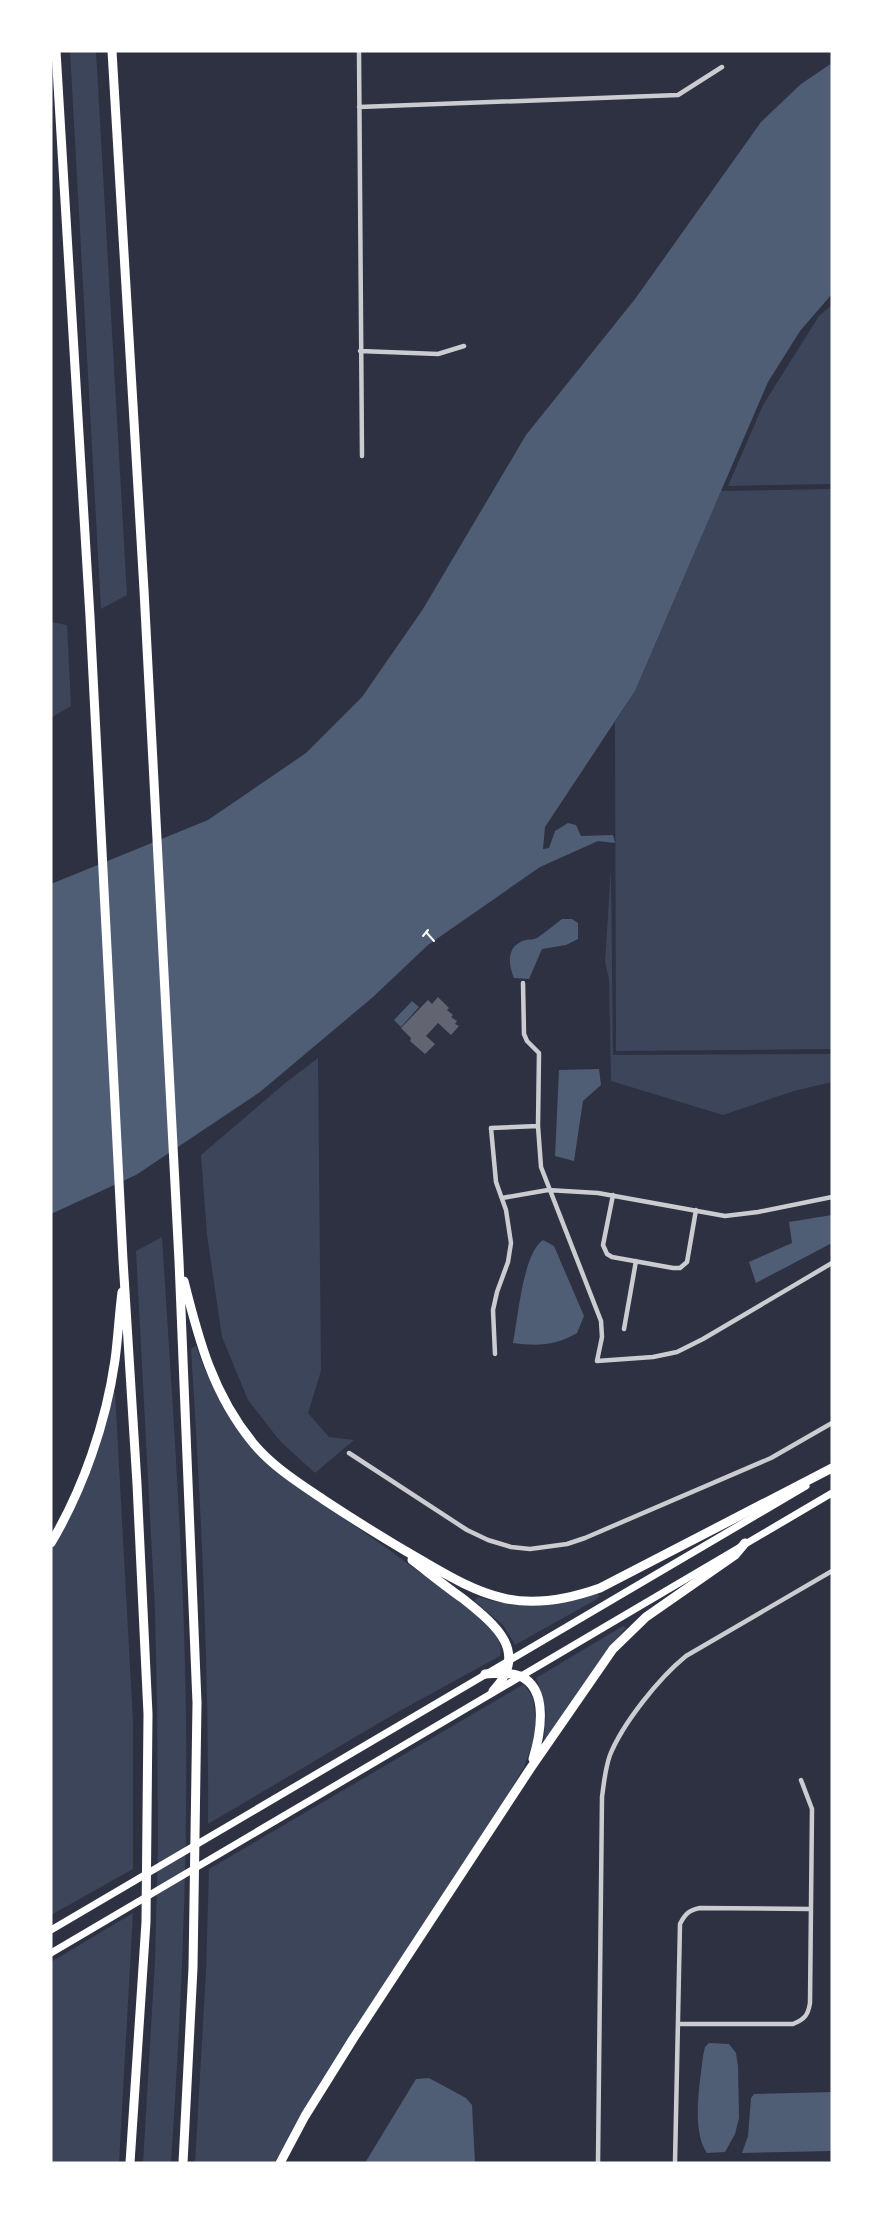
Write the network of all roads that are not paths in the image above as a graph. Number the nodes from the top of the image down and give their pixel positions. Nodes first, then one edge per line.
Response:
1 (56, 51) edge
2 (112, 51) edge
3 (359, 51) edge
4 (722, 68) dead end
5 (359, 107) junction
6 (464, 346) dead end
7 (360, 351) junction
8 (362, 456) dead end
9 (523, 983) dead end
10 (538, 1126) junction
11 (548, 1190) junction
12 (613, 1195) junction
13 (832, 1197) edge
14 (502, 1198) junction
15 (696, 1210) junction
16 (636, 1261) junction
17 (179, 1262) junction
18 (832, 1263) edge
19 (124, 1272) junction
20 (624, 1330) dead end
21 (495, 1354) dead end
22 (832, 1423) edge
23 (349, 1453) dead end
24 (832, 1469) edge
25 (832, 1493) edge
26 (51, 1543) edge
27 (391, 1543) junction
28 (745, 1543) junction
29 (832, 1571) edge
30 (510, 1659) junction
31 (485, 1674) junction
32 (507, 1674) junction
33 (519, 1676) junction
34 (493, 1691) junction
35 (530, 1769) junction
36 (801, 1780) dead end
37 (810, 1909) junction
38 (51, 1930) edge
39 (51, 1953) edge
40 (678, 2024) junction
41 (130, 2163) edge
42 (183, 2163) edge
43 (280, 2163) edge
44 (598, 2163) edge
45 (675, 2163) edge

1 - 19 highway
2 - 17 highway
3 - 5 street
4 - 5 street
5 - 7 street
6 - 7 street
7 - 8 street
9 - 10 street
10 - 11 street
10 - 14 street
11 - 12 street
11 - 14 street
11 - 18 street
12 - 15 street
12 - 16 street
13 - 15 street
14 - 21 street
15 - 16 street
16 - 20 street
17 - 27 highway
17 - 42 highway
19 - 26 highway
19 - 41 highway
22 - 23 street
24 - 27 highway
24 - 30 main road
25 - 28 main road
27 - 30 highway
28 - 33 main road
28 - 35 highway
29 - 44 street
30 - 31 main road
30 - 32 highway
31 - 32 highway
31 - 38 main road
32 - 33 highway
32 - 34 highway
33 - 34 main road
33 - 35 highway
34 - 39 main road
35 - 43 highway
36 - 37 street
37 - 40 street
37 - 40 street
40 - 45 street

